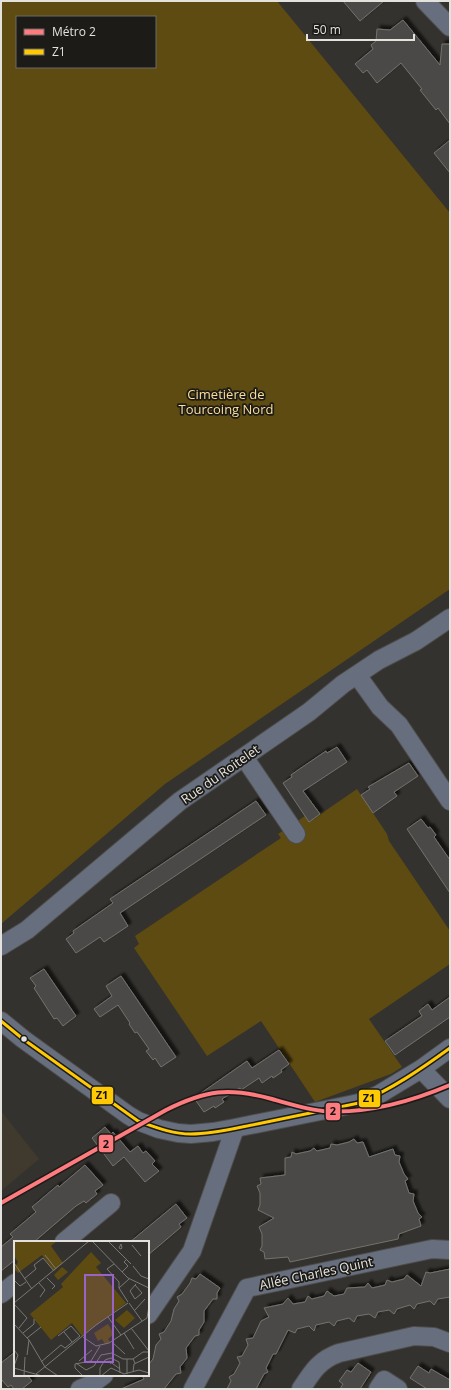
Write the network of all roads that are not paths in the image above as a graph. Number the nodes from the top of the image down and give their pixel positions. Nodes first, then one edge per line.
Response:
1 (425, 1) edge
2 (450, 27) edge
3 (450, 618) edge
4 (358, 675) junction
5 (244, 757) junction
6 (450, 801) edge
7 (296, 834) dead end
8 (1, 946) edge
9 (1, 1021) edge
10 (450, 1048) edge
11 (421, 1069) junction
12 (450, 1099) edge
13 (235, 1128) junction
14 (111, 1203) dead end
15 (65, 1241) edge
16 (450, 1250) edge
17 (14, 1284) edge
18 (1, 1294) edge
19 (149, 1314) edge
20 (450, 1343) edge
21 (103, 1376) edge
22 (80, 1389) edge
23 (193, 1389) edge
24 (301, 1389) edge
25 (378, 1389) edge
26 (398, 1389) edge

1 - 2 street
3 - 4 street, Rue du Roitelet
4 - 5 street, Rue du Roitelet
4 - 6 street
5 - 7 street
5 - 8 street, Rue du Roitelet
9 - 13 street
10 - 11 street
11 - 12 street
11 - 13 street
13 - 19 street
14 - 15 street
16 - 23 street, Allée Charles Quint
17 - 18 street
20 - 24 street
21 - 22 street
25 - 26 street

